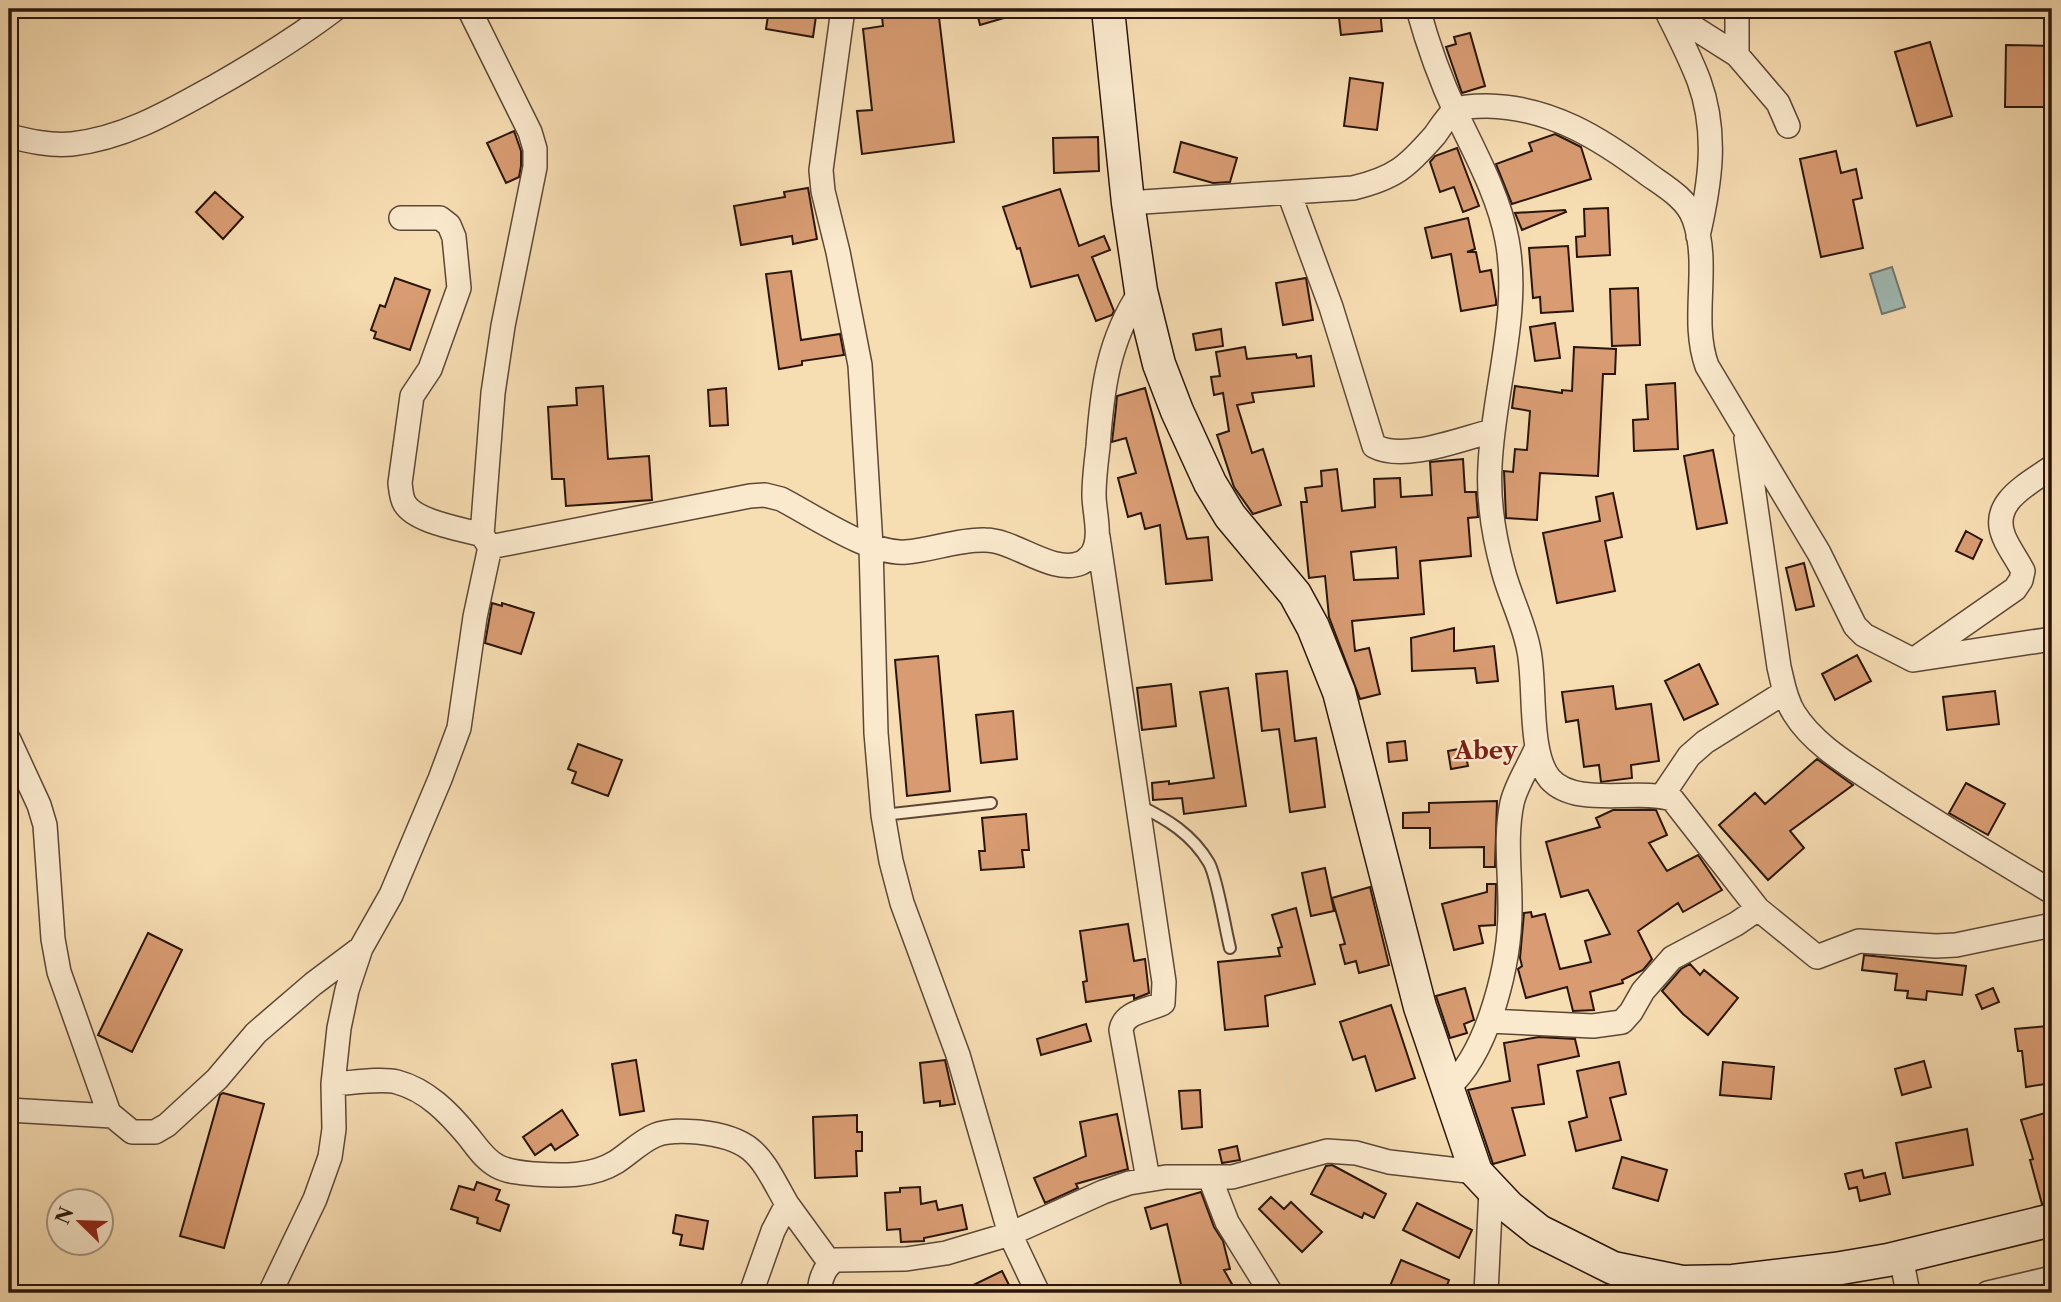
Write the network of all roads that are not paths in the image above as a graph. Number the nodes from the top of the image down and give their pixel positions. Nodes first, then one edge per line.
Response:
1 (335, 9) edge
2 (469, 9) edge
3 (843, 9) edge
4 (1108, 9) edge
5 (1418, 9) edge
6 (1737, 9) edge
7 (1665, 10) edge
8 (1737, 55) junction
9 (1455, 111) junction
10 (1787, 126) dead end
11 (9, 136) edge
12 (1289, 193) junction
13 (1128, 203) junction
14 (401, 218) dead end
15 (1698, 236) junction
16 (1141, 291) junction
17 (1745, 428) junction
18 (1492, 431) junction
19 (2052, 467) edge
20 (1097, 532) junction
21 (486, 541) junction
22 (871, 546) junction
23 (2052, 639) edge
24 (1913, 660) junction
25 (1785, 692) junction
26 (9, 740) edge
27 (1536, 749) junction
28 (1662, 796) junction
29 (991, 803) dead end
30 (1138, 805) junction
31 (883, 815) junction
32 (2052, 892) edge
33 (1758, 909) junction
34 (2052, 925) edge
35 (360, 948) junction
36 (1230, 948) dead end
37 (1489, 1021) junction
38 (333, 1084) junction
39 (1448, 1088) junction
40 (9, 1110) edge
41 (112, 1116) junction
42 (1210, 1178) junction
43 (1147, 1179) junction
44 (1484, 1181) junction
45 (787, 1204) junction
46 (2052, 1220) edge
47 (1010, 1234) junction
48 (1894, 1258) junction
49 (830, 1263) junction
50 (2052, 1279) edge
51 (270, 1293) edge
52 (751, 1293) edge
53 (819, 1293) edge
54 (1038, 1293) edge
55 (1271, 1293) edge
56 (1486, 1293) edge
57 (1896, 1293) edge
58 (1908, 1293) edge
59 (1987, 1293) edge

1 - 11 street
2 - 21 street
3 - 22 street
4 - 13 main road
5 - 9 street
6 - 8 street
7 - 8 street
7 - 15 street
8 - 10 street
9 - 12 street
9 - 15 street
9 - 18 street
12 - 13 street
12 - 18 street
13 - 16 main road
14 - 21 street
15 - 17 street
16 - 20 street
16 - 39 main road
17 - 24 street
17 - 25 street
18 - 27 street
19 - 24 street
20 - 22 street
20 - 30 street
21 - 22 street
21 - 35 street
22 - 31 street
23 - 24 street
25 - 28 street
25 - 32 street
26 - 41 street
27 - 28 street
27 - 37 street
28 - 33 street
29 - 31 lane
30 - 36 lane
30 - 43 street
31 - 47 street
33 - 34 street
33 - 37 street
35 - 38 street
35 - 41 street
37 - 39 street
38 - 45 street
38 - 51 street
39 - 44 main road
40 - 41 street
42 - 43 street
42 - 44 street
42 - 55 street
43 - 47 street
44 - 48 main road
44 - 56 street
45 - 49 street
45 - 52 street
46 - 48 main road
47 - 49 street
47 - 54 street
48 - 57 street
48 - 58 street
49 - 53 street
50 - 59 street

